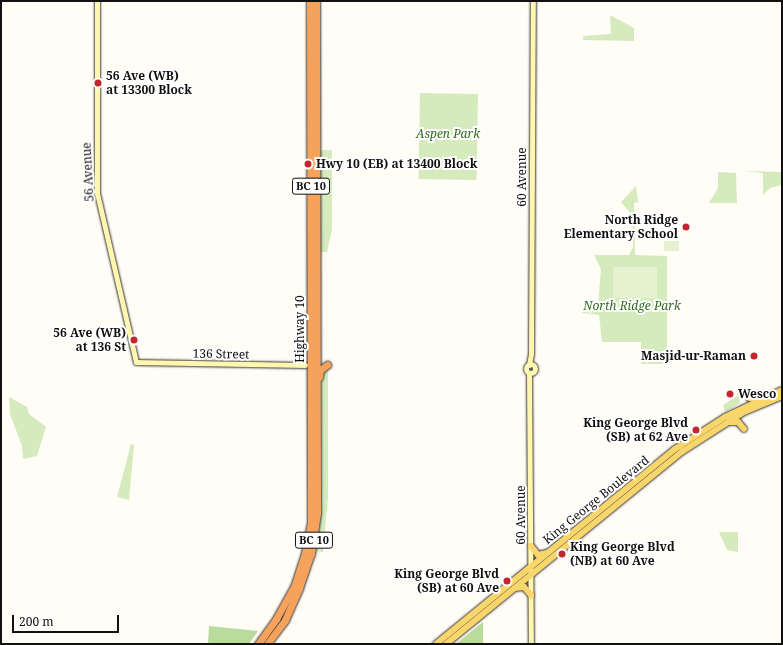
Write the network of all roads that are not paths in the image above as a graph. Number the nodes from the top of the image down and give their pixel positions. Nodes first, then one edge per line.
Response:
1 (97, 1) edge
2 (310, 1) edge
3 (316, 1) edge
4 (533, 1) edge
5 (311, 309) junction
6 (136, 362) joint
7 (305, 365) junction
8 (311, 372) junction
9 (782, 390) edge
10 (744, 393) dead end
11 (782, 396) edge
12 (759, 400) junction
13 (722, 425) junction
14 (744, 429) dead end
15 (531, 546) junction
16 (550, 552) junction
17 (531, 567) junction
18 (531, 574) junction
19 (513, 588) junction
20 (531, 595) junction
21 (258, 644) edge
22 (267, 644) edge
23 (436, 644) edge
24 (446, 644) edge
25 (531, 644) edge

1 - 6 street, 56 Avenue
2 - 5 highway, Highway 10 / BC 10
3 - 22 highway, Highway 10 / BC 10
4 - 15 street, 60 Avenue
5 - 7 highway
5 - 8 highway, Highway 10 / BC 10
6 - 7 street, 136 Street
7 - 8 highway
8 - 21 highway, Highway 10 / BC 10
9 - 12 main road, King George Boulevard
10 - 12 main road
11 - 13 main road, King George Boulevard
12 - 16 main road, King George Boulevard
13 - 14 main road
13 - 18 main road, King George Boulevard
15 - 16 main road
15 - 17 street, 60 Avenue
16 - 17 main road, King George Boulevard
17 - 18 street, 60 Avenue
17 - 23 main road, King George Boulevard
18 - 19 main road, King George Boulevard
18 - 20 street, 60 Avenue
19 - 20 main road
19 - 24 main road, King George Boulevard
20 - 25 street, 60 Avenue

